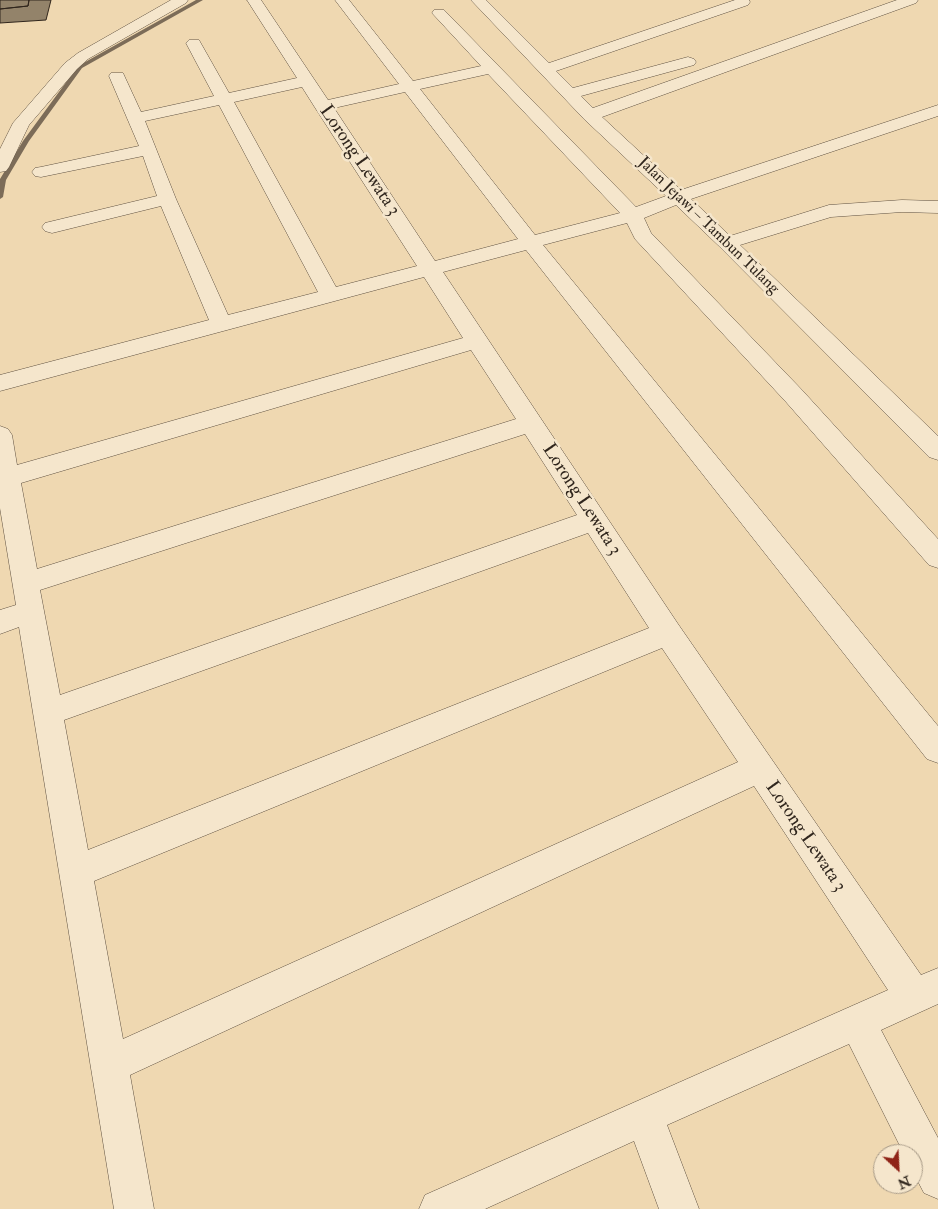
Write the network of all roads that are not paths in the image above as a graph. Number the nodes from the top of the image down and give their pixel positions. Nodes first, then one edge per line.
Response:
1 (181, 0) edge
2 (254, 0) edge
3 (342, 0) edge
4 (478, 0) edge
5 (911, 0) edge
6 (743, 2) dead end
7 (439, 12) dead end
8 (825, 30) junction
9 (194, 43) dead end
10 (506, 48) junction
11 (478, 54) junction
12 (492, 68) junction
13 (545, 70) junction
14 (117, 76) dead end
15 (306, 81) junction
16 (411, 87) junction
17 (571, 94) junction
18 (224, 98) junction
19 (322, 106) junction
20 (938, 110) edge
21 (590, 115) junction
22 (135, 118) junction
23 (909, 137) dead end
24 (871, 147) dead end
25 (149, 149) junction
26 (0, 167) edge
27 (41, 172) dead end
28 (678, 197) junction
29 (167, 199) junction
30 (938, 207) edge
31 (633, 215) junction
32 (52, 227) dead end
33 (727, 242) junction
34 (532, 244) junction
35 (431, 270) junction
36 (331, 296) junction
37 (222, 325) junction
38 (478, 342) junction
39 (0, 384) edge
40 (531, 423) junction
41 (0, 434) edge
42 (938, 451) edge
43 (8, 477) junction
44 (594, 520) junction
45 (938, 557) edge
46 (18, 606) edge
47 (668, 633) junction
48 (47, 713) junction
49 (938, 749) edge
50 (759, 768) junction
51 (75, 872) junction
52 (926, 991) edge
53 (857, 1022) junction
54 (109, 1065) junction
55 (644, 1116) junction
56 (938, 1179) edge
57 (446, 1208) edge
58 (134, 1209) edge
59 (679, 1209) edge

1 - 26 street
2 - 15 street, Lorong Lewata 3
3 - 16 street
4 - 10 street, Jalan Jejawi – Tambun Tulang
5 - 8 street
6 - 13 street
7 - 11 street
8 - 17 street
8 - 21 street
9 - 18 street
10 - 11 street
10 - 13 street, Jalan Jejawi – Tambun Tulang
11 - 12 street
12 - 16 street
12 - 31 street
13 - 17 street, Jalan Jejawi – Tambun Tulang
14 - 22 street
15 - 18 street
15 - 19 street, Lorong Lewata 3
16 - 19 street
16 - 34 street
17 - 21 street, Jalan Jejawi – Tambun Tulang
18 - 22 street
18 - 36 street
19 - 35 street, Lorong Lewata 3
20 - 28 street
21 - 28 street, Jalan Jejawi – Tambun Tulang
22 - 25 street
23 - 24 street
25 - 27 street
25 - 29 street
28 - 31 street
28 - 33 street, Jalan Jejawi – Tambun Tulang
29 - 32 street
29 - 37 street
30 - 33 street
31 - 34 street
31 - 45 street
33 - 42 street, Jalan Jejawi – Tambun Tulang
34 - 35 street
34 - 49 street
35 - 36 street
35 - 38 street, Lorong Lewata 3
36 - 37 street
37 - 39 street
38 - 40 street, Lorong Lewata 3
38 - 43 street
40 - 44 street, Lorong Lewata 3
40 - 46 street
41 - 43 street
43 - 46 street
44 - 47 street, Lorong Lewata 3
44 - 48 street
46 - 48 street
47 - 50 street, Lorong Lewata 3
47 - 51 street
48 - 51 street
50 - 52 street, Lorong Lewata 3
50 - 54 street
51 - 54 street
52 - 53 street
53 - 55 street
53 - 56 street
54 - 58 street
55 - 57 street
55 - 59 street

